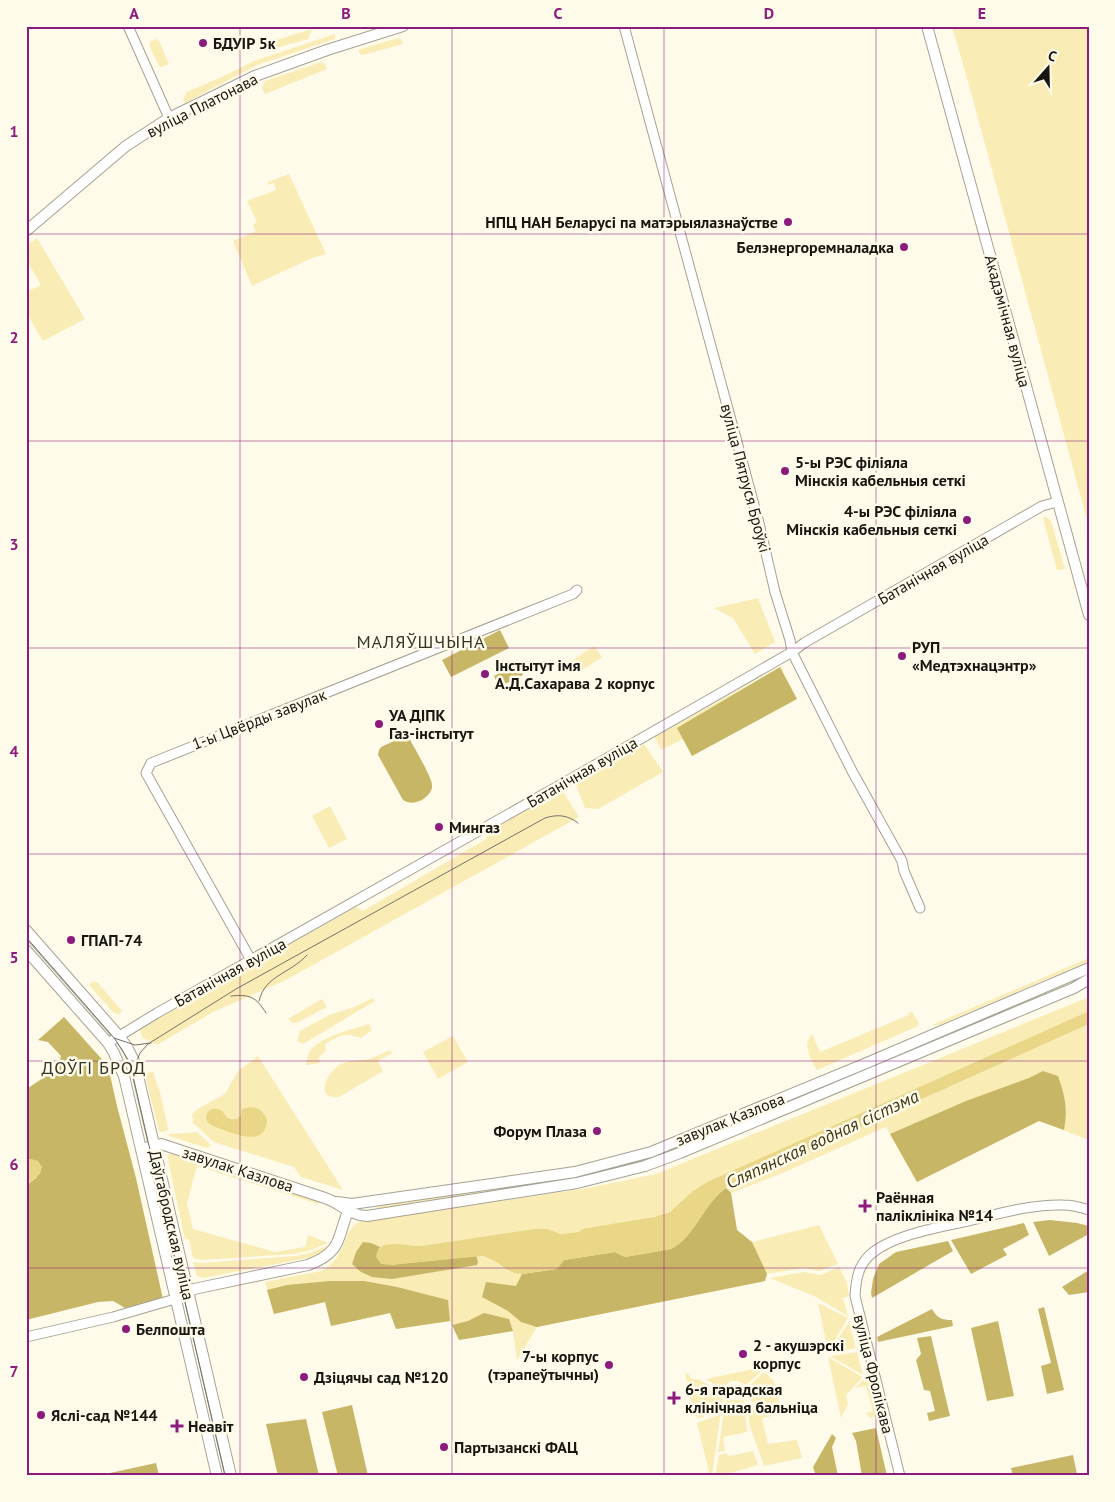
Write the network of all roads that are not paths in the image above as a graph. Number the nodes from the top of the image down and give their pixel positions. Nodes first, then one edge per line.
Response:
1 (128, 26) edge
2 (403, 26) edge
3 (624, 26) edge
4 (927, 26) edge
5 (169, 118) junction
6 (26, 231) edge
7 (1057, 502) junction
8 (577, 590) dead end
9 (1089, 615) edge
10 (792, 652) junction
11 (920, 908) dead end
12 (26, 930) edge
13 (26, 950) edge
14 (251, 960) junction
15 (1089, 968) edge
16 (1089, 979) edge
17 (1089, 984) edge
18 (1074, 988) junction
19 (119, 1036) junction
20 (108, 1044) junction
21 (734, 1118) junction
22 (739, 1128) junction
23 (154, 1146) junction
24 (141, 1149) junction
25 (350, 1207) junction
26 (1089, 1210) edge
27 (187, 1292) junction
28 (175, 1299) junction
29 (26, 1337) edge
30 (217, 1476) edge
31 (231, 1476) edge
32 (900, 1476) edge

1 - 5 street
2 - 5 main road, вуліца Платонава
3 - 10 street, вуліца Пятруся Броўкі
4 - 7 main road, Акадэмічная вуліца
5 - 6 main road, вуліца Платонава
7 - 9 main road, Акадэмічная вуліца
7 - 10 street, Батанічная вуліца
8 - 14 street, 1-ы Цвёрды завулак
10 - 11 street, вуліца Пятруся Броўкі
10 - 14 street, Батанічная вуліца
12 - 19 main road, Даўгабродская вуліца
13 - 20 main road, Даўгабродская вуліца
14 - 19 street, Батанічная вуліца
15 - 21 main road, завулак Казлова
16 - 18 main road, завулак Казлова
17 - 18 main road, завулак Казлова
18 - 22 main road, завулак Казлова
19 - 20 street, Батанічная вуліца
19 - 23 main road, Даўгабродская вуліца
20 - 24 main road, Даўгабродская вуліца
21 - 22 main road
21 - 25 main road, завулак Казлова
22 - 25 main road, завулак Казлова
23 - 24 main road, завулак Казлова
23 - 25 main road, завулак Казлова
23 - 27 main road, Даўгабродская вуліца
24 - 28 main road, Даўгабродская вуліца
25 - 27 main road
26 - 32 street, вуліца Фролікава
27 - 28 main road
27 - 31 main road, Даўгабродская вуліца
28 - 29 street
28 - 30 main road, Даўгабродская вуліца

